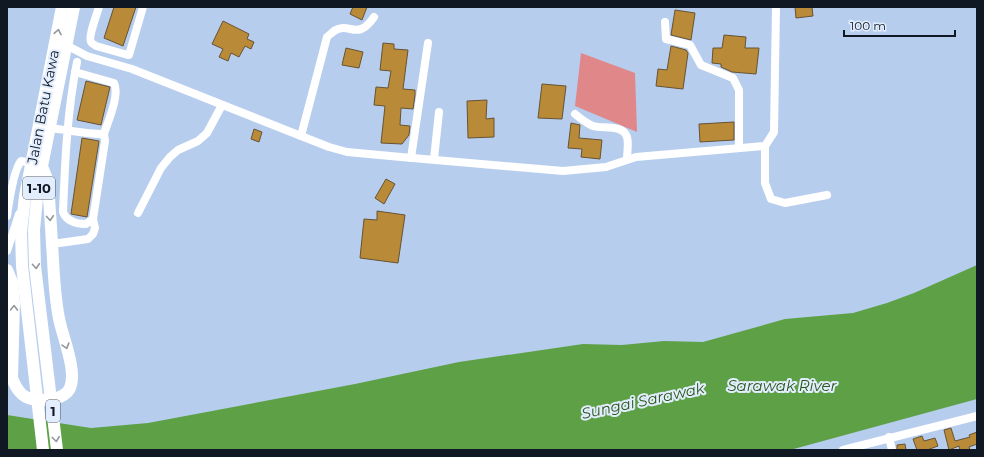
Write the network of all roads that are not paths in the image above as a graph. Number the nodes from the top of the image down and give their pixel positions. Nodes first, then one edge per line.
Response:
1 (62, 7) edge
2 (74, 7) edge
3 (99, 7) edge
4 (143, 7) edge
5 (776, 7) edge
6 (374, 16) dead end
7 (665, 22) dead end
8 (428, 43) dead end
9 (66, 45) junction
10 (120, 53) junction
11 (87, 56) junction
12 (77, 62) junction
13 (116, 63) junction
14 (75, 72) junction
15 (61, 74) junction
16 (222, 105) junction
17 (439, 112) dead end
18 (575, 114) dead end
19 (50, 128) junction
20 (67, 130) junction
21 (104, 134) junction
22 (301, 136) junction
23 (765, 146) junction
24 (739, 148) junction
25 (411, 158) junction
26 (434, 159) junction
27 (627, 159) junction
28 (37, 164) junction
29 (827, 195) dead end
30 (24, 201) junction
31 (138, 213) dead end
32 (7, 216) edge
33 (92, 219) junction
34 (16, 222) junction
35 (52, 244) junction
36 (7, 251) edge
37 (8, 274) edge
38 (48, 372) joint
39 (34, 375) joint
40 (977, 416) edge
41 (889, 437) junction
42 (43, 450) edge
43 (57, 450) edge
44 (843, 450) edge
45 (892, 450) edge

28 -> 1 highway, Jalan Batu Kawa / 1-10
2 - 9 highway, Jalan Batu Kawa / 1-10
3 - 10 street
4 - 10 street
5 - 23 street
6 - 22 street
7 - 24 street
8 - 25 street
9 - 11 street
9 - 15 highway, Jalan Batu Kawa / 1-10
10 - 13 street
11 - 12 street
11 - 13 street
12 - 14 street
12 - 15 street
13 - 16 street
14 - 20 street
14 - 21 street
15 - 19 highway, Jalan Batu Kawa / 1-10
16 - 22 street
16 - 31 street
17 - 26 street
18 - 27 street
19 - 20 street
19 - 28 highway, Jalan Batu Kawa / 1-10
20 - 21 street
20 - 33 street
21 - 33 street
22 - 25 street
23 - 24 street
23 - 29 street
24 - 27 street
25 - 26 street
26 - 27 street
28 - 30 highway, Jalan Batu Kawa / 1-10
28 - 32 street
28 -> 35 highway
28 -> 38 highway, Jalan Batu Kawa / 1-10
30 - 34 street
30 - 39 highway, Jalan Batu Kawa / 1-10
32 - 34 street
33 - 35 street
34 - 36 street
35 -> 37 highway
38 -> 43 highway, 1
39 - 42 highway, 1
40 - 41 street
41 - 44 street
41 - 45 street

